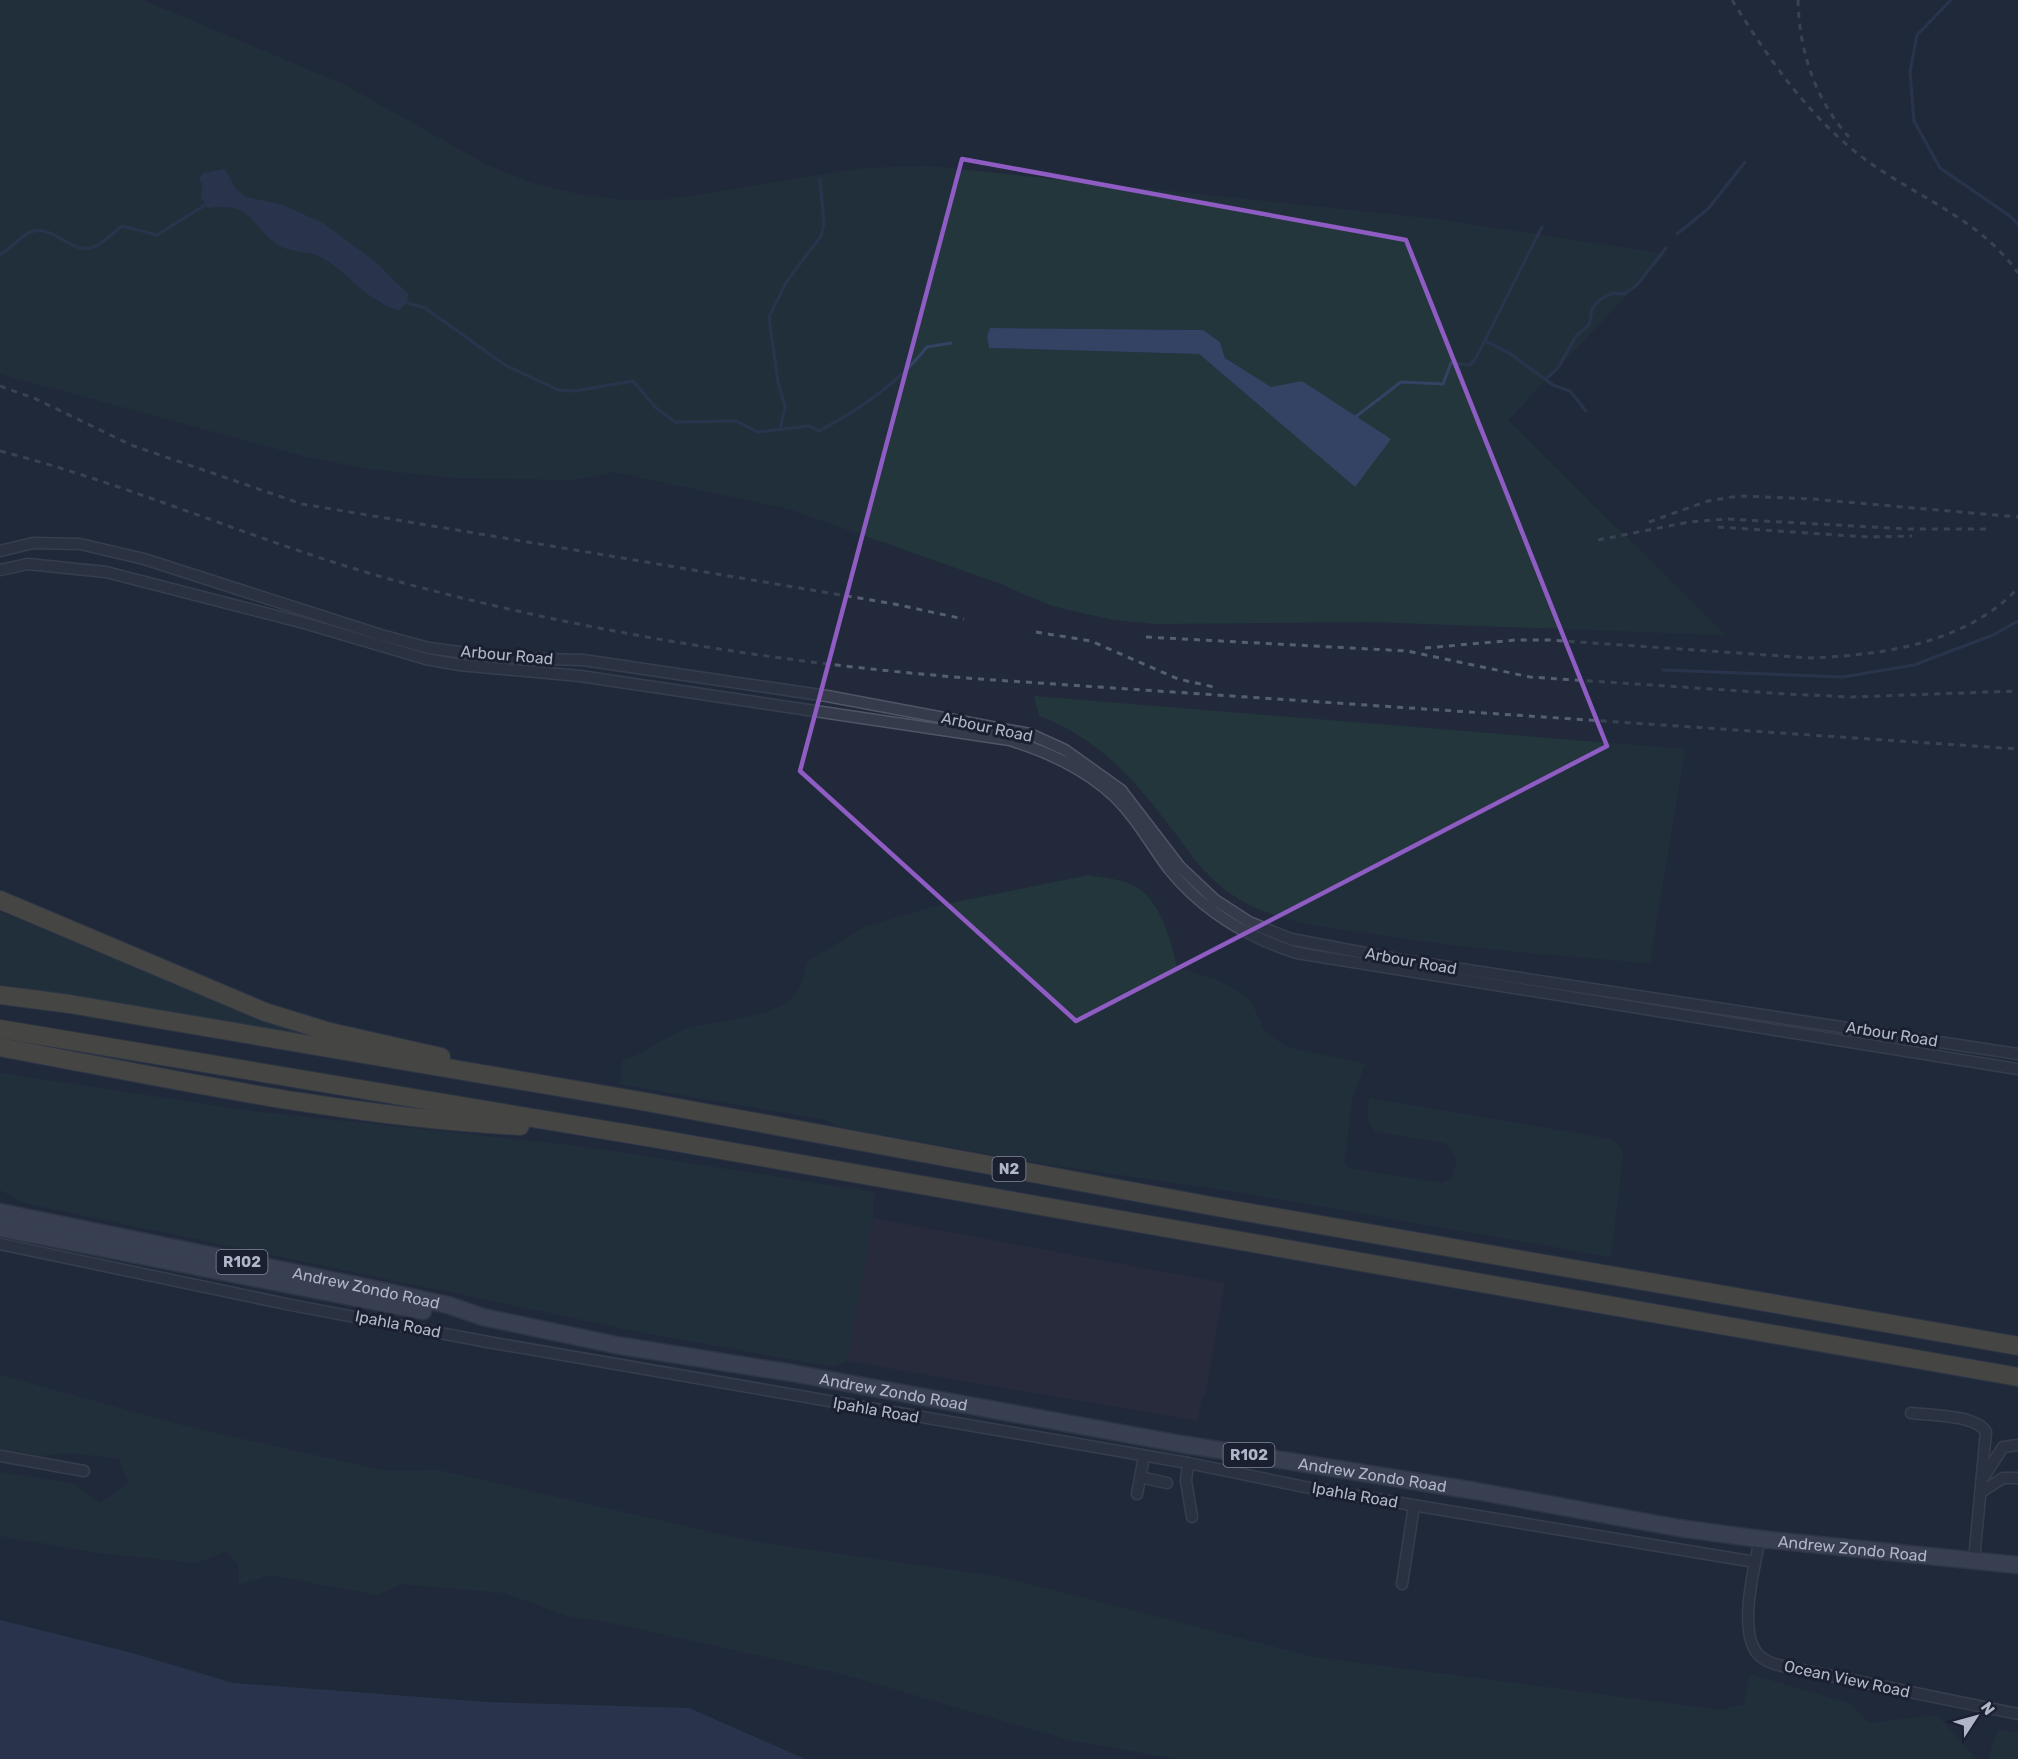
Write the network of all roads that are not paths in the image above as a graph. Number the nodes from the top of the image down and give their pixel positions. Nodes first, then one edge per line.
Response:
1 (0, 550) edge
2 (0, 570) edge
3 (379, 640) junction
4 (0, 900) edge
5 (0, 995) edge
6 (0, 1029) edge
7 (0, 1047) edge
8 (2018, 1053) edge
9 (0, 1059) edge
10 (2018, 1069) edge
11 (199, 1084) junction
12 (641, 1101) junction
13 (606, 1131) junction
14 (1, 1215) edge
15 (0, 1244) edge
16 (361, 1301) junction
17 (2018, 1346) edge
18 (2018, 1377) edge
19 (1911, 1413) dead end
20 (2018, 1445) edge
21 (0, 1456) edge
22 (1144, 1457) junction
23 (1188, 1463) junction
24 (84, 1471) dead end
25 (1140, 1477) junction
26 (2018, 1478) edge
27 (1167, 1483) dead end
28 (1982, 1486) junction
29 (1137, 1494) dead end
30 (1414, 1506) junction
31 (1192, 1517) dead end
32 (1760, 1539) junction
33 (1974, 1560) junction
34 (1755, 1562) junction
35 (2018, 1565) edge
36 (1402, 1584) dead end
37 (2018, 1714) edge

1 - 3 street, Arbour Road
2 - 3 street, Arbour Road
3 - 8 street, Arbour Road
3 - 10 street, Arbour Road
4 - 12 highway
5 - 12 highway, N2
6 - 13 highway, N2
7 - 11 highway
9 - 11 highway
11 - 13 highway
12 - 17 highway, N2
13 - 18 highway, N2
14 - 16 main road, Andrew Zondo Road / R102
15 - 16 street, Ipahla Road
16 - 22 street, Ipahla Road
16 - 32 main road, Andrew Zondo Road / R102
19 - 28 street
20 - 28 street
21 - 24 street
22 - 23 street, Ipahla Road
22 - 25 street
23 - 30 street, Ipahla Road
23 - 31 street
25 - 27 street
25 - 29 street
26 - 28 street
28 - 33 street
30 - 34 street, Ipahla Road
30 - 36 street
32 - 33 main road, Andrew Zondo Road / R102
32 - 34 street, Ocean View Road
33 - 35 main road, Andrew Zondo Road / R102
34 - 37 street, Ocean View Road

